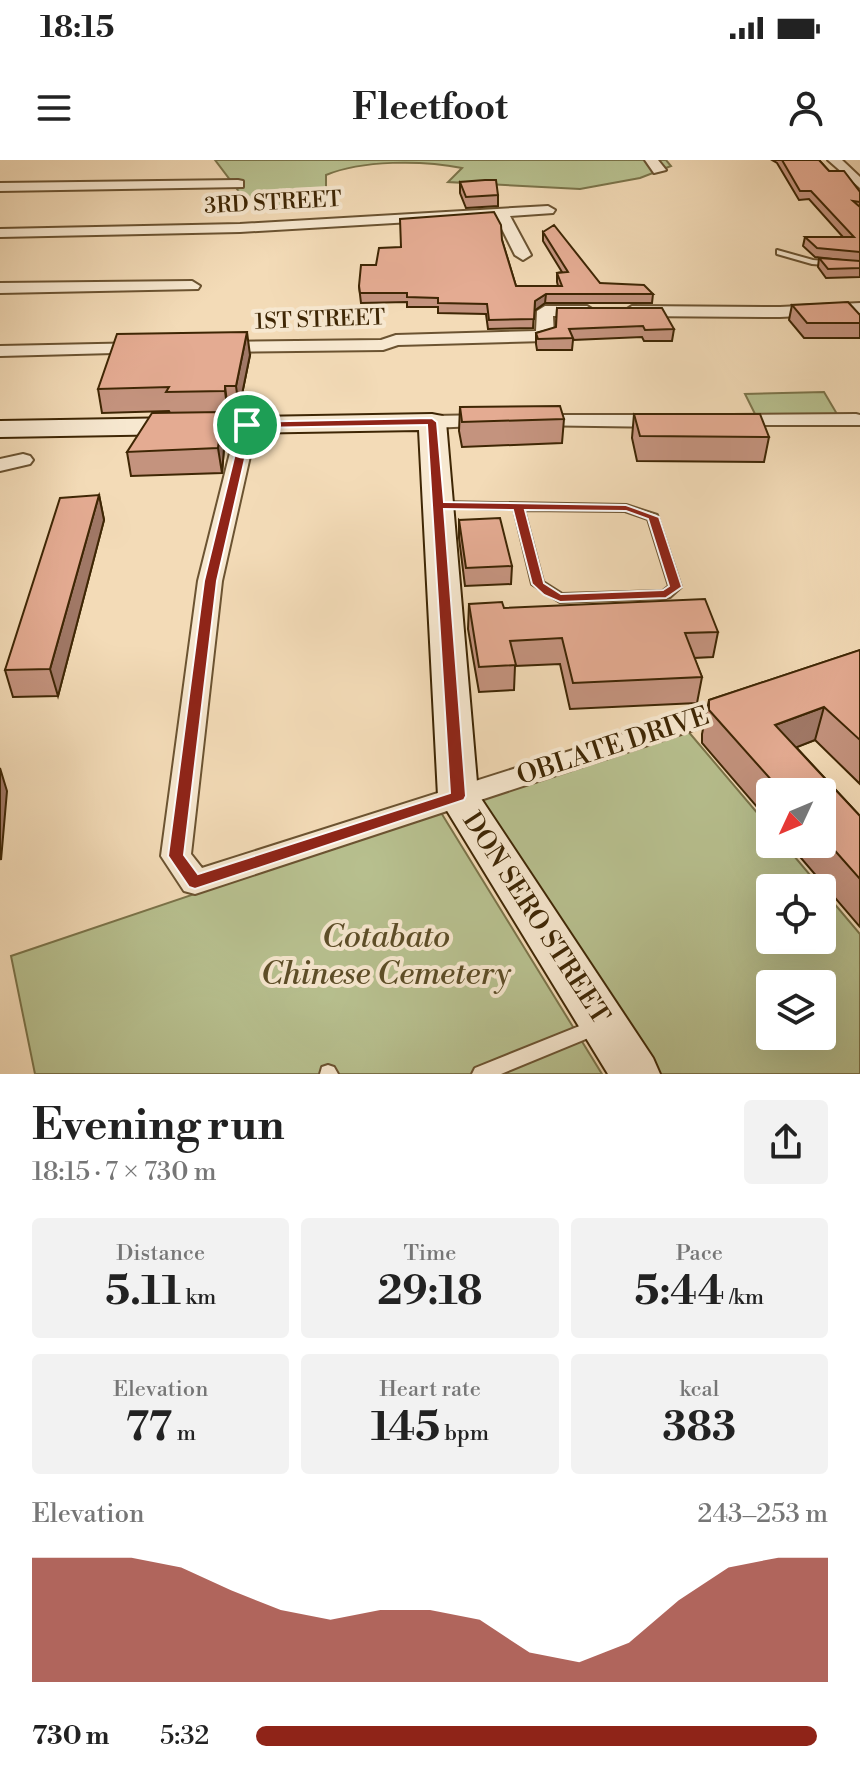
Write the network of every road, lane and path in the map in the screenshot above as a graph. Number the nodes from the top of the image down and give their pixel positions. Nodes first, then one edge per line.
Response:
1 (834, 160) edge
2 (857, 179) edge
3 (238, 184) dead end
4 (0, 187) edge
5 (548, 210) dead end
6 (501, 213) junction
7 (0, 233) edge
8 (780, 252) dead end
9 (523, 255) dead end
10 (860, 266) edge
11 (192, 286) dead end
12 (0, 288) edge
13 (860, 308) edge
14 (163, 348) edge
15 (192, 348) edge
16 (0, 351) edge
17 (856, 420) dead end
18 (683, 421) edge
19 (714, 421) edge
20 (432, 422) junction
21 (247, 425) junction
22 (0, 429) edge
23 (23, 460) dead end
24 (0, 465) edge
25 (438, 505) junction
26 (518, 506) junction
27 (756, 701) edge
28 (458, 796) junction
29 (605, 1024) junction
30 (481, 1074) edge
31 (635, 1074) edge

1 - 2 street
3 - 4 street
5 - 6 street, 3RD STREET
6 - 7 street, 3RD STREET
6 - 9 street
8 - 10 lane
11 - 12 street
13 - 15 street, 1ST STREET
14 - 16 street
17 - 19 street
18 - 20 street
20 - 21 main road
20 - 25 main road, DON SERO STREET
21 - 22 main road
21 - 28 street, OBLATE DRIVE
23 - 24 street
25 - 26 lane
25 - 28 main road, DON SERO STREET
26 - 26 lane
27 - 28 street, OBLATE DRIVE
28 - 29 main road, DON SERO STREET
29 - 30 lane
29 - 31 main road, DON SERO STREET

